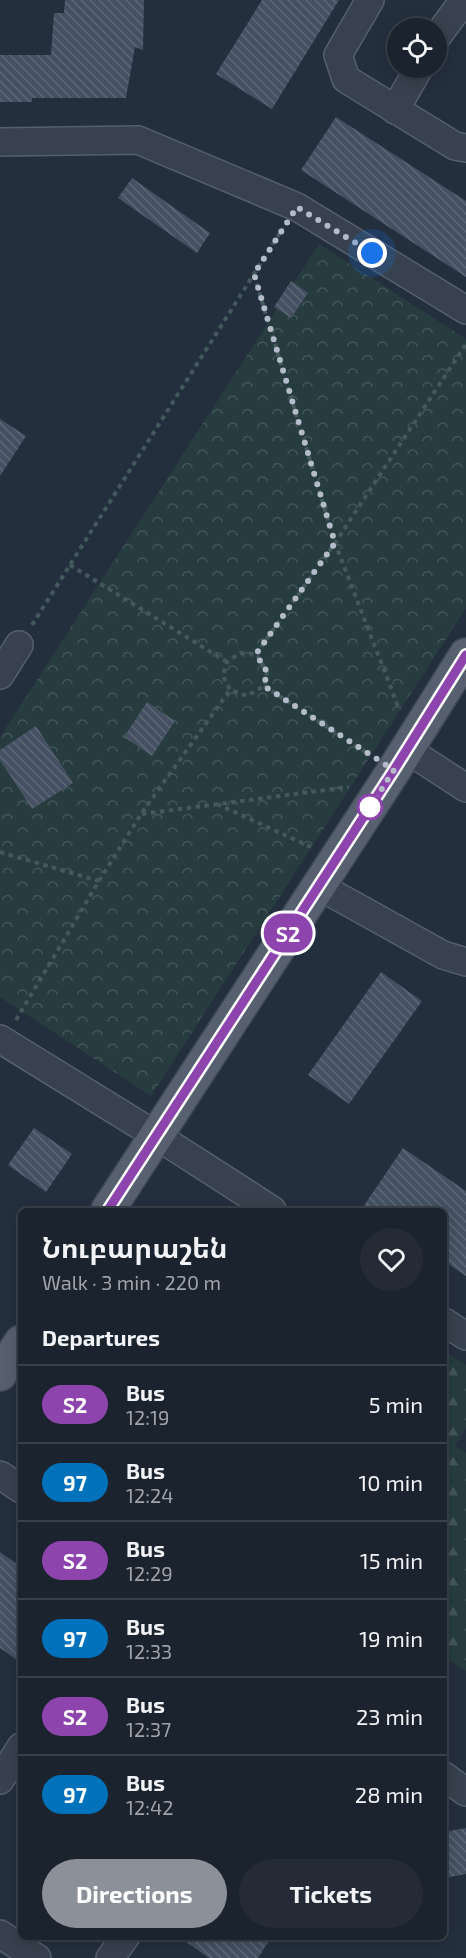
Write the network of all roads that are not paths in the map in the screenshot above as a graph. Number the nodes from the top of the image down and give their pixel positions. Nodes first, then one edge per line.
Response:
1 (370, 0) edge
2 (464, 0) edge
3 (447, 23) edge
4 (413, 78) edge
5 (395, 110) junction
6 (0, 142) edge
7 (466, 148) edge
8 (466, 310) edge
9 (19, 645) road end
10 (466, 655) edge
11 (0, 675) edge
12 (400, 760) junction
13 (466, 788) edge
14 (319, 886) junction
15 (466, 962) edge
16 (2, 1040) edge
17 (157, 1136) junction
18 (109, 1208) edge
19 (269, 1208) edge
20 (447, 1324) edge
21 (466, 1336) edge
22 (18, 1347) edge
23 (0, 1374) edge
24 (0, 1475) edge
25 (18, 1487) edge
26 (18, 1752) edge
27 (447, 1778) edge
28 (0, 1780) edge
29 (466, 1792) edge
30 (0, 1934) edge
31 (123, 1940) edge
32 (37, 1958) edge
33 (110, 1958) edge

1 - 5 street
2 - 3 street
4 - 5 street
5 - 7 street
6 - 8 street
9 - 11 street
10 - 12 main road
12 - 13 street
12 - 14 main road
14 - 15 street
14 - 17 main road
16 - 17 street
17 - 18 main road
17 - 19 street
20 - 21 street
22 - 23 main road
24 - 25 street
26 - 28 street
27 - 29 street
30 - 32 street
31 - 33 street

